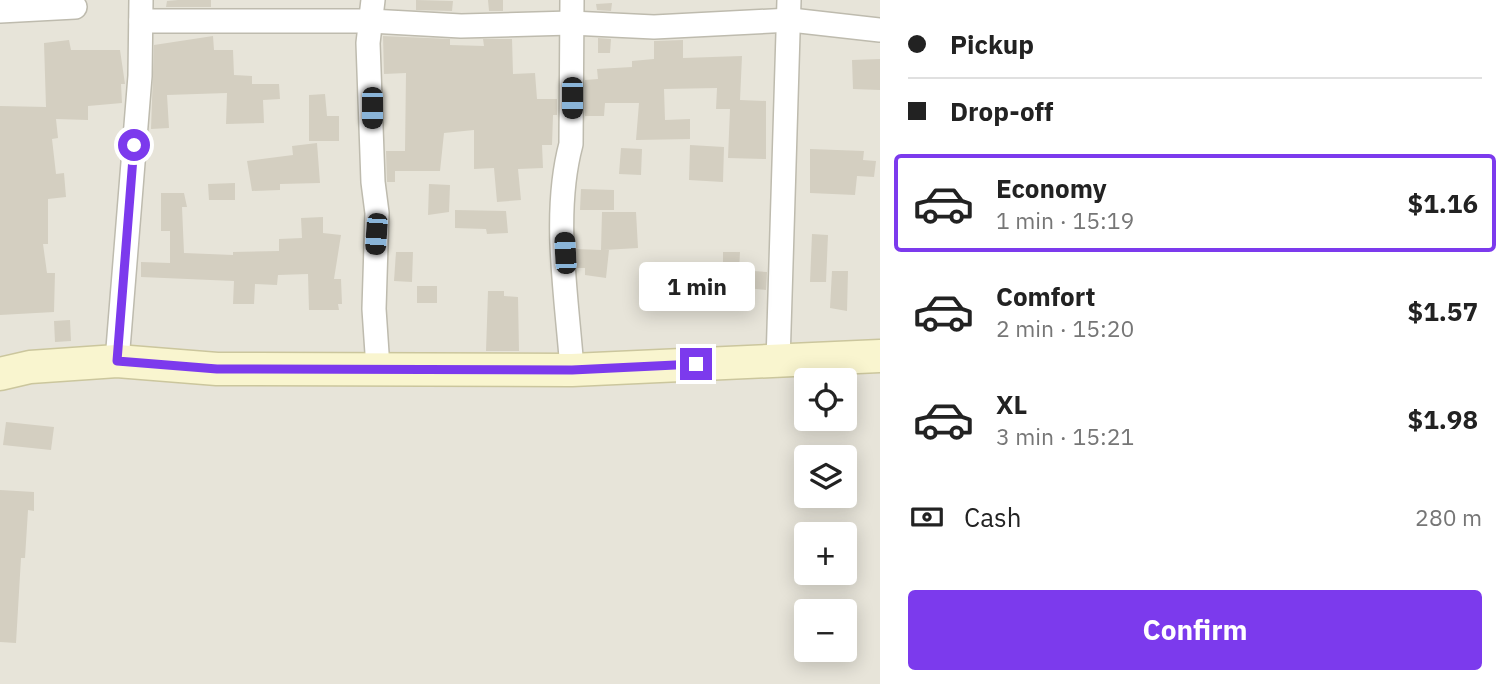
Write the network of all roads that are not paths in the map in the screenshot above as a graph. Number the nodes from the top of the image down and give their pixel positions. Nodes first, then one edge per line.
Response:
1 (572, 0) edge
2 (75, 7) dead end
3 (790, 10) edge
4 (0, 11) edge
5 (141, 11) edge
6 (371, 11) edge
7 (570, 23) junction
8 (880, 30) edge
9 (880, 356) edge
10 (117, 361) junction
11 (778, 362) junction
12 (378, 368) junction
13 (572, 370) junction
14 (0, 374) edge

1 - 7 street
2 - 4 street
3 - 7 street
3 - 8 street
3 - 11 street
5 - 6 street
5 - 10 street
6 - 7 street
6 - 12 street
7 - 13 street
9 - 11 street
10 - 12 street
10 - 14 street
11 - 13 street
12 - 13 street

